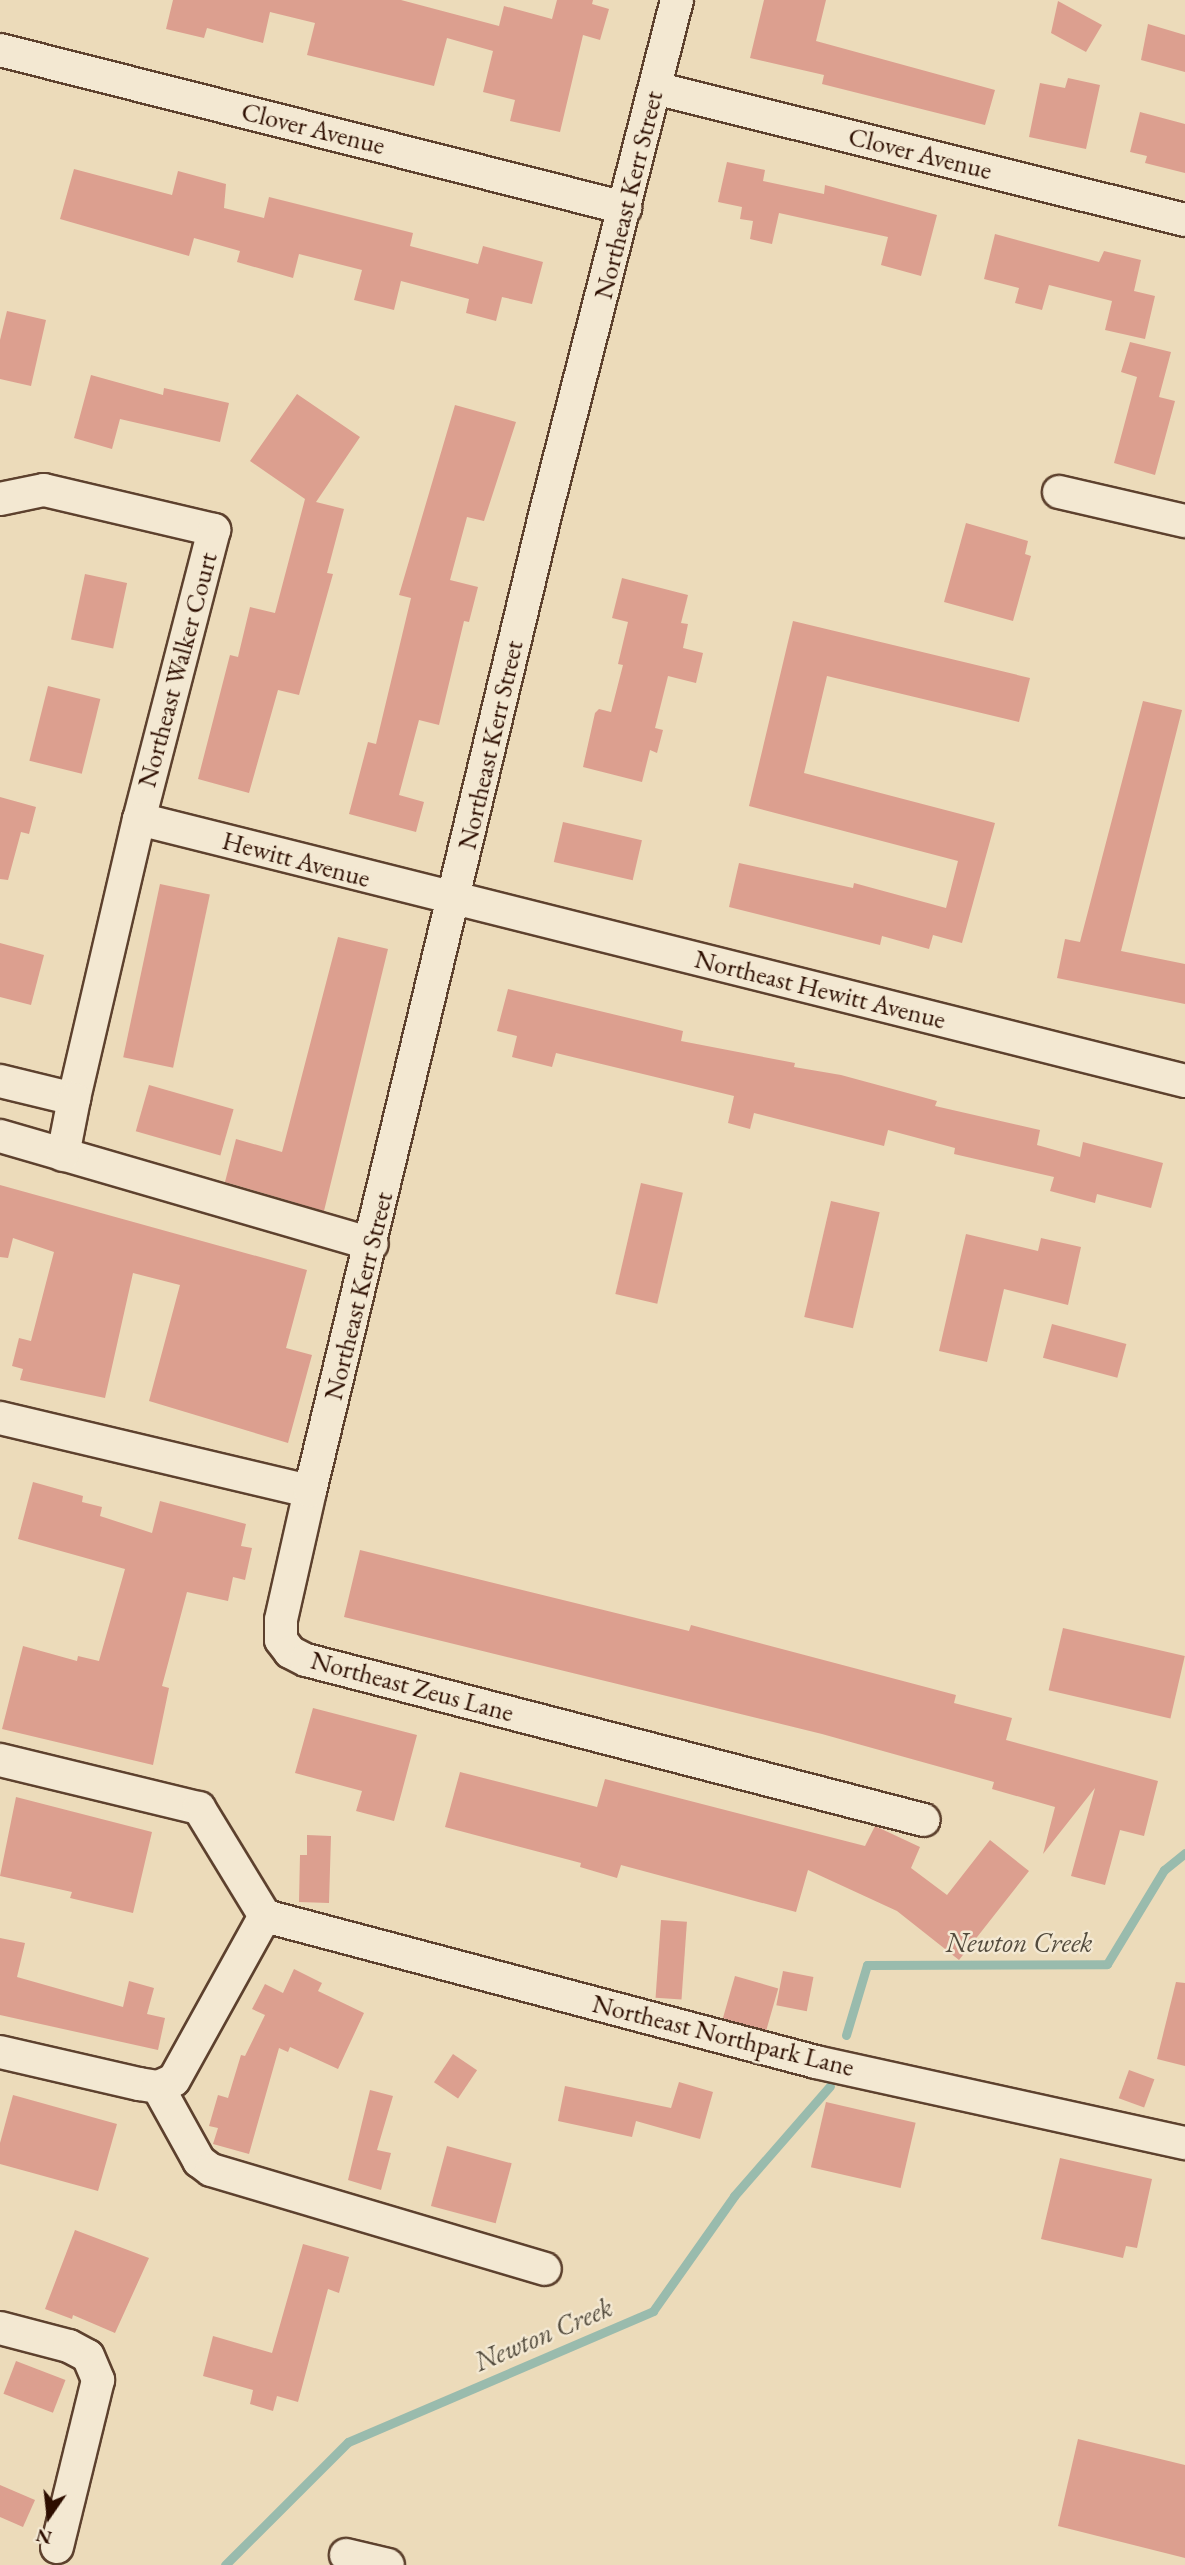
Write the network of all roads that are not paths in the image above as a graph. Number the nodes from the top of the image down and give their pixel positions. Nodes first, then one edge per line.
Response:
1 (677, 0) edge
2 (0, 50) edge
3 (655, 88) junction
4 (625, 208) junction
5 (1185, 220) edge
6 (1059, 492) dead end
7 (0, 499) edge
8 (1185, 521) edge
9 (139, 819) junction
10 (454, 901) junction
11 (0, 1081) edge
12 (1185, 1081) edge
13 (74, 1099) junction
14 (0, 1136) edge
15 (63, 1155) junction
16 (372, 1244) junction
17 (0, 1418) edge
18 (310, 1491) junction
19 (0, 1760) edge
20 (924, 1820) dead end
21 (265, 1916) junction
22 (0, 2052) edge
23 (158, 2087) junction
24 (1185, 2143) edge
25 (545, 2269) dead end
26 (0, 2328) edge
27 (57, 2547) dead end
28 (346, 2555) dead end
29 (387, 2565) edge

1 - 3 street, Northeast Kerr Street
2 - 4 street, Clover Avenue
3 - 4 street, Northeast Kerr Street
3 - 5 street, Clover Avenue
4 - 10 street, Northeast Kerr Street
6 - 8 street
7 - 9 street, Northeast Walker Court
9 - 10 street, Hewitt Avenue
9 - 13 street
10 - 12 street, Northeast Hewitt Avenue
10 - 16 street, Northeast Kerr Street
11 - 13 street
13 - 15 street
14 - 15 street
15 - 16 street
16 - 18 street, Northeast Kerr Street
17 - 18 street
18 - 20 street, Northeast Zeus Lane
19 - 21 street
21 - 23 street
21 - 24 street, Northeast Northpark Lane
22 - 23 street
23 - 25 street
26 - 27 street
28 - 29 street

